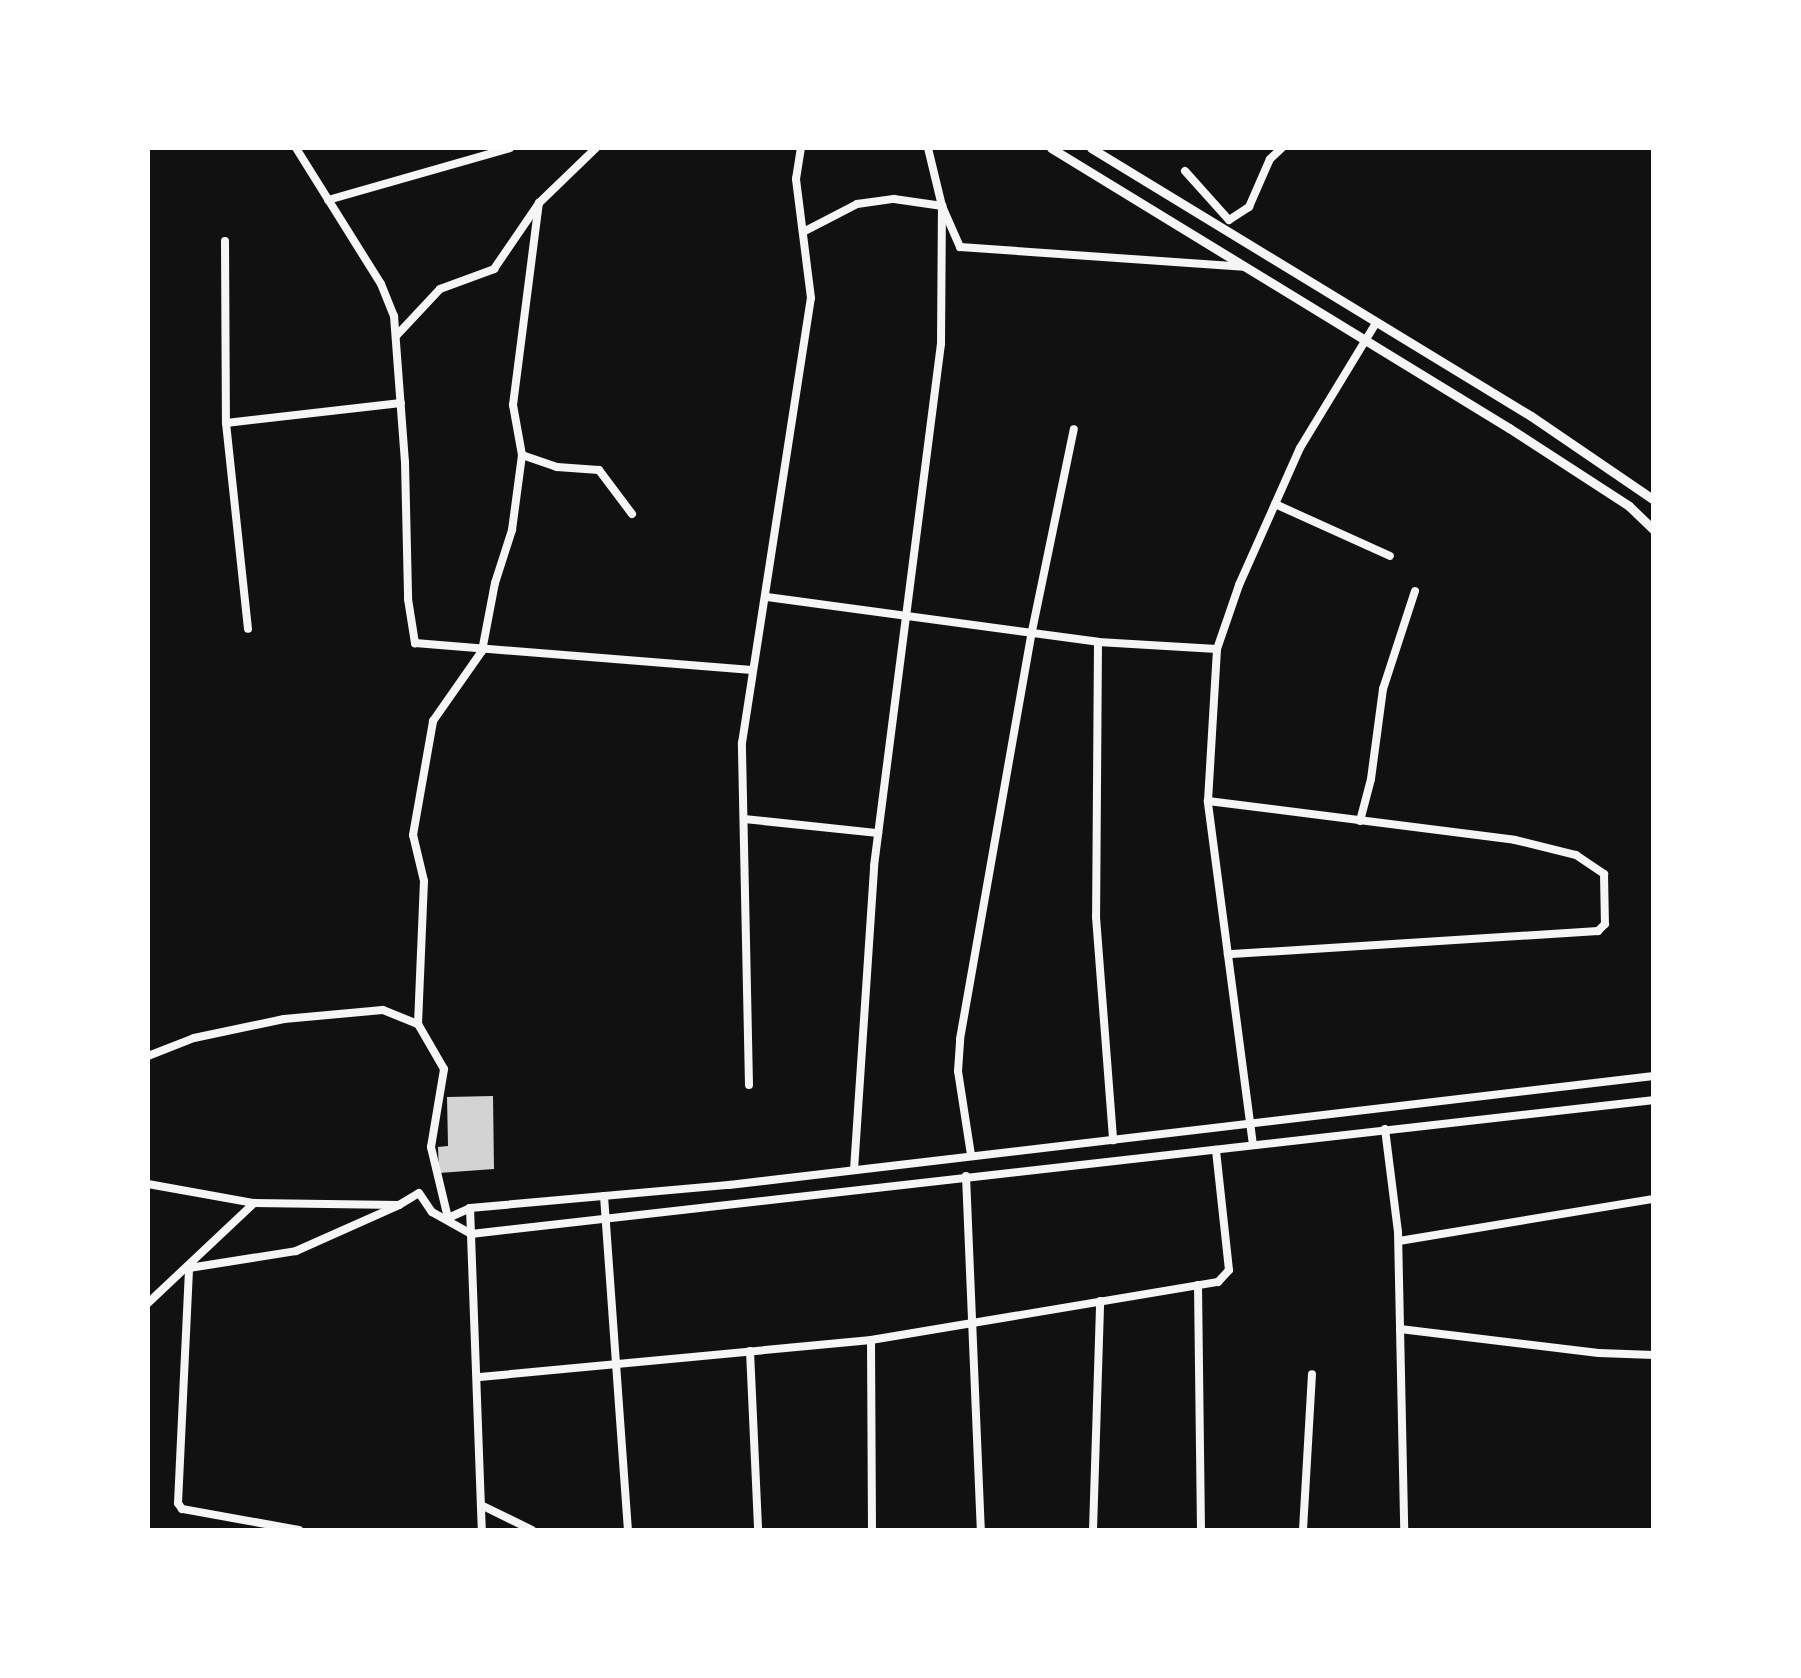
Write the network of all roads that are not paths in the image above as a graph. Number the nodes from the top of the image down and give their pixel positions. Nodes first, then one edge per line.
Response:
1 (296, 148) edge
2 (510, 148) edge
3 (596, 148) edge
4 (801, 148) edge
5 (928, 148) edge
6 (1051, 148) edge
7 (1091, 148) edge
8 (1282, 148) edge
9 (1185, 172) dead end
10 (328, 200) junction
11 (538, 203) junction
12 (942, 206) junction
13 (803, 232) junction
14 (224, 241) dead end
15 (1243, 266) junction
16 (1376, 323) junction
17 (396, 336) junction
18 (1364, 342) junction
19 (401, 402) junction
20 (226, 423) junction
21 (1074, 429) dead end
22 (522, 455) junction
23 (1654, 500) edge
24 (1275, 504) junction
25 (632, 514) dead end
26 (1654, 530) edge
27 (1390, 556) dead end
28 (1415, 591) dead end
29 (767, 597) junction
30 (908, 615) junction
31 (248, 629) dead end
32 (1032, 631) junction
33 (1098, 642) junction
34 (1217, 648) junction
35 (482, 651) junction
36 (752, 670) junction
37 (1208, 801) junction
38 (744, 819) junction
39 (1360, 820) junction
40 (878, 833) junction
41 (1228, 954) junction
42 (418, 1024) junction
43 (148, 1056) edge
44 (1654, 1076) edge
45 (749, 1086) dead end
46 (1516, 1090) junction
47 (1654, 1100) edge
48 (1519, 1113) junction
49 (1250, 1122) junction
50 (1385, 1130) junction
51 (1114, 1140) junction
52 (1253, 1145) junction
53 (1216, 1150) junction
54 (972, 1155) junction
55 (854, 1170) junction
56 (966, 1176) junction
57 (148, 1184) edge
58 (604, 1196) junction
59 (1654, 1199) edge
60 (254, 1203) junction
61 (399, 1205) junction
62 (470, 1208) junction
63 (448, 1218) junction
64 (606, 1218) junction
65 (471, 1234) junction
66 (1398, 1241) junction
67 (188, 1268) junction
68 (1198, 1285) junction
69 (1100, 1301) junction
70 (148, 1303) edge
71 (972, 1324) junction
72 (1400, 1329) junction
73 (870, 1340) junction
74 (750, 1351) junction
75 (1654, 1354) edge
76 (614, 1364) junction
77 (1312, 1374) dead end
78 (480, 1377) junction
79 (482, 1505) junction
80 (299, 1530) edge
81 (482, 1530) edge
82 (532, 1530) edge
83 (628, 1530) edge
84 (758, 1530) edge
85 (872, 1530) edge
86 (981, 1530) edge
87 (1093, 1530) edge
88 (1201, 1530) edge
89 (1303, 1530) edge
90 (1404, 1530) edge

1 - 10 street
2 - 10 street
3 - 11 street
4 - 13 street
5 - 12 street
6 - 15 street
7 - 16 street
8 - 9 street
10 - 17 street
11 - 17 street
11 - 22 street
12 - 13 street
12 - 15 street
12 - 30 street
13 - 29 street
14 - 20 street
15 - 18 street
16 - 18 street
16 - 23 street
17 - 19 street
18 - 24 street
18 - 26 street
19 - 20 street
19 - 35 street
20 - 31 street
21 - 32 street
22 - 25 street
22 - 35 street
24 - 27 street
24 - 34 street
28 - 39 street
29 - 30 street
29 - 36 street
30 - 32 street
30 - 40 street
32 - 33 street
32 - 54 street
33 - 34 street
33 - 51 street
34 - 37 street
35 - 36 street
35 - 42 street
36 - 38 street
37 - 39 street
37 - 41 street
38 - 40 street
38 - 45 street
39 - 41 street
40 - 55 street
41 - 49 street
42 - 43 street
42 - 63 street
44 - 46 street
46 - 48 street
46 - 49 street
47 - 48 street
48 - 50 street
49 - 51 street
49 - 52 street
50 - 52 street
50 - 66 street
51 - 54 street
52 - 53 street
53 - 56 street
53 - 68 street
54 - 55 street
55 - 58 street
56 - 64 street
56 - 71 street
57 - 60 street
58 - 62 street
58 - 64 street
59 - 66 street
60 - 61 street
60 - 67 street
61 - 63 street
61 - 67 street
62 - 63 street
62 - 65 street
63 - 65 street
64 - 65 street
64 - 76 street
65 - 78 street
66 - 72 street
67 - 70 street
67 - 80 street
68 - 69 street
68 - 88 street
69 - 71 street
69 - 87 street
71 - 73 street
71 - 86 street
72 - 75 street
72 - 90 street
73 - 74 street
73 - 85 street
74 - 76 street
74 - 84 street
76 - 78 street
76 - 83 street
77 - 89 street
78 - 79 street
79 - 81 street
79 - 82 street

